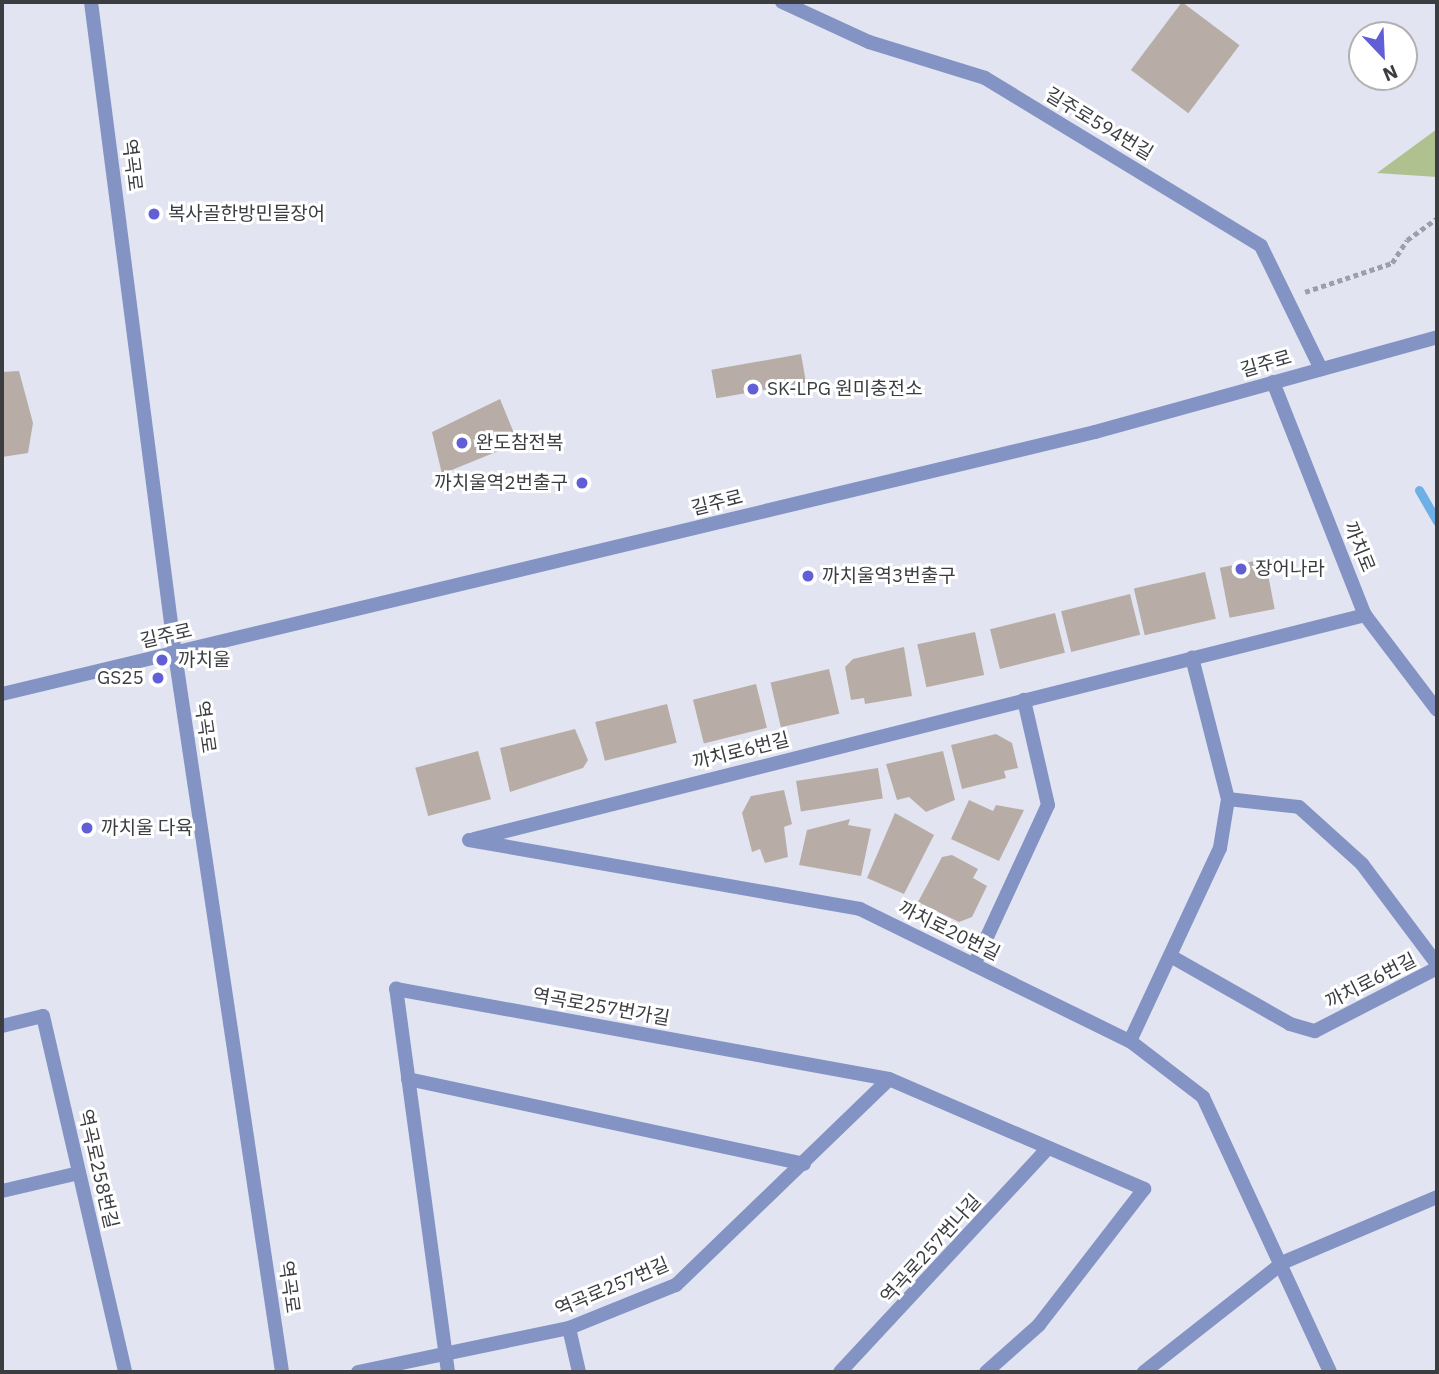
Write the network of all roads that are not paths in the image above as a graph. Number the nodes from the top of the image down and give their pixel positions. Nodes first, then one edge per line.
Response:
1 (91, 2) edge
2 (782, 2) edge
3 (1437, 337) edge
4 (1321, 369) junction
5 (1273, 382) junction
6 (1365, 615) junction
7 (175, 654) junction
8 (1192, 658) junction
9 (2, 694) edge
10 (1024, 700) junction
11 (1437, 710) edge
12 (1228, 799) junction
13 (469, 840) joint
14 (1174, 958) junction
15 (974, 965) junction
16 (1437, 966) edge
17 (2, 1026) edge
18 (1130, 1041) junction
19 (408, 1079) junction
20 (890, 1079) junction
21 (1048, 1147) junction
22 (804, 1164) junction
23 (79, 1173) junction
24 (2, 1191) edge
25 (1437, 1197) edge
26 (1284, 1262) junction
27 (569, 1328) junction
28 (444, 1355) junction
29 (125, 1372) edge
30 (282, 1372) edge
31 (358, 1372) edge
32 (448, 1372) edge
33 (579, 1372) edge
34 (840, 1372) edge
35 (986, 1372) edge
36 (1144, 1372) edge
37 (1330, 1372) edge

1 - 7 street, 역곡로
2 - 4 street, 길주로594번길
3 - 4 street, 길주로
4 - 5 street, 길주로
5 - 6 street, 까치로
5 - 7 street, 길주로
6 - 8 street, 까치로6번길
6 - 11 street, 까치로
7 - 9 street, 길주로
7 - 30 street, 역곡로
8 - 10 street, 까치로6번길
8 - 12 street
10 - 13 street, 까치로6번길
10 - 15 street
12 - 14 street
12 - 16 street, 까치로6번길
13 - 15 street, 까치로20번길
14 - 16 street, 까치로6번길
14 - 18 street
15 - 18 street, 까치로20번길
17 - 23 street, 역곡로258번길
18 - 26 street, 까치로20번길
19 - 20 street, 역곡로257번가길
19 - 22 street
19 - 28 street, 역곡로257번가길
20 - 21 street, 역곡로257번가길
20 - 22 street, 역곡로257번길
21 - 34 street, 역곡로257번나길
21 - 35 street, 역곡로257번가길
22 - 27 street, 역곡로257번길
23 - 24 street
23 - 29 street, 역곡로258번길
25 - 26 street
26 - 36 street
26 - 37 street, 까치로20번길
27 - 28 street, 역곡로257번길
27 - 33 street
28 - 31 street, 역곡로257번길
28 - 32 street, 역곡로257번가길

